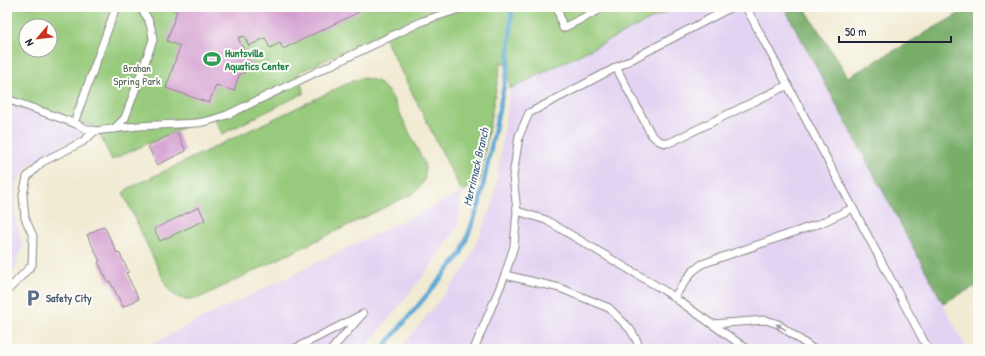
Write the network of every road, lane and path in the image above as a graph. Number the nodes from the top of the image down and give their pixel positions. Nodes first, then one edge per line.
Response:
1 (116, 7) edge
2 (138, 7) edge
3 (465, 7) edge
4 (557, 7) edge
5 (605, 7) edge
6 (732, 7) edge
7 (746, 7) edge
8 (616, 67) junction
9 (788, 85) junction
10 (7, 99) edge
11 (74, 123) junction
12 (114, 130) junction
13 (95, 131) junction
14 (853, 208) junction
15 (517, 211) junction
16 (505, 275) junction
17 (7, 289) edge
18 (674, 297) junction
19 (712, 324) junction
20 (294, 349) edge
21 (332, 349) edge
22 (474, 349) edge
23 (639, 349) edge
24 (747, 349) edge
25 (813, 349) edge
26 (928, 349) edge

1 - 11 lane
2 - 12 lane
3 - 12 lane
4 - 5 lane
6 - 8 lane
7 - 9 lane
8 - 9 lane
8 - 15 lane
9 - 14 lane
10 - 11 lane
11 - 13 lane
12 - 13 lane
13 - 17 lane
14 - 18 lane
14 - 26 lane
15 - 16 lane
15 - 18 lane
16 - 22 lane
16 - 23 lane
18 - 19 lane
19 - 24 lane
25 -> 19 lane
20 - 21 lane

